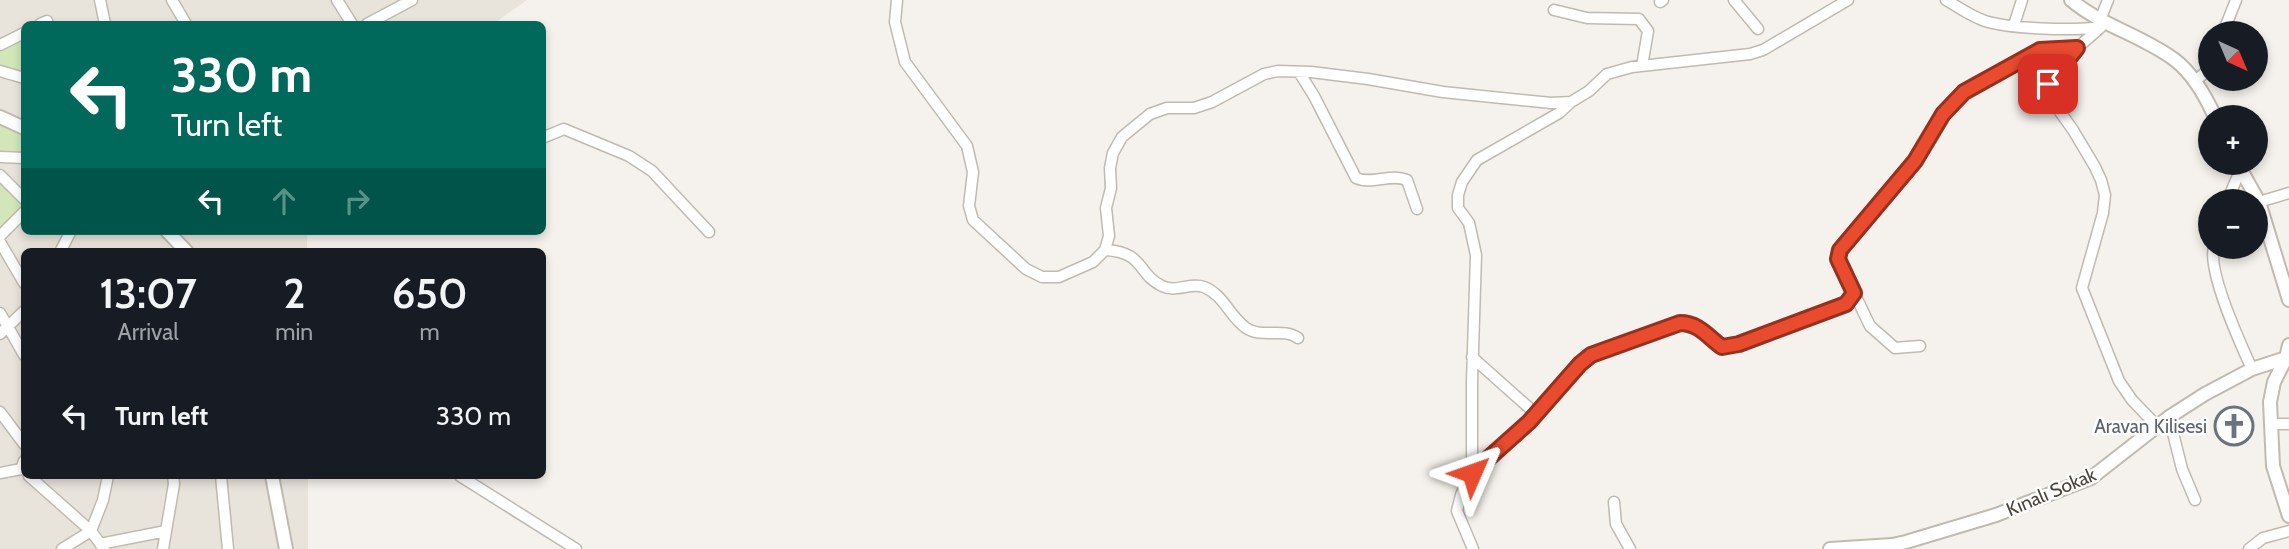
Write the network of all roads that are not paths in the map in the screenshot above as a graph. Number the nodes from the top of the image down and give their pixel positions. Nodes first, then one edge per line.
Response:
1 (100, 0) edge
2 (172, 0) edge
3 (337, 0) edge
4 (412, 0) edge
5 (897, 0) edge
6 (1734, 0) edge
7 (1848, 0) edge
8 (1946, 0) edge
9 (2022, 0) edge
10 (2071, 0) edge
11 (2108, 0) edge
12 (2237, 2) edge
13 (1553, 10) dead end
14 (104, 21) edge
15 (184, 21) edge
16 (350, 21) edge
17 (374, 21) edge
18 (2228, 21) edge
19 (2104, 24) junction
20 (2014, 25) junction
21 (1758, 29) dead end
22 (21, 34) edge
23 (0, 45) edge
24 (2077, 48) junction
25 (1642, 66) junction
26 (0, 71) edge
27 (1299, 72) junction
28 (21, 77) edge
29 (2198, 78) edge
30 (2195, 81) junction
31 (1571, 102) junction
32 (2209, 105) edge
33 (0, 117) edge
34 (21, 127) edge
35 (546, 136) edge
36 (0, 157) edge
37 (21, 158) edge
38 (0, 176) edge
39 (2289, 194) edge
40 (21, 196) edge
41 (2268, 200) edge
42 (1417, 209) dead end
43 (21, 215) edge
44 (2268, 230) edge
45 (709, 232) dead end
46 (171, 235) edge
47 (0, 236) edge
48 (0, 242) edge
49 (183, 248) edge
50 (1105, 250) junction
51 (2213, 259) edge
52 (21, 278) edge
53 (1854, 293) junction
54 (2289, 296) edge
55 (0, 313) edge
56 (21, 314) edge
57 (4, 331) edge
58 (1298, 338) dead end
59 (1920, 346) dead end
60 (2288, 350) edge
61 (21, 351) edge
62 (1472, 357) junction
63 (2252, 369) junction
64 (0, 412) edge
65 (1536, 415) junction
66 (2169, 417) junction
67 (2272, 424) junction
68 (2289, 424) edge
69 (2157, 426) junction
70 (21, 440) edge
71 (21, 470) edge
72 (0, 473) edge
73 (1472, 473) junction
74 (36, 479) edge
75 (107, 479) edge
76 (173, 479) edge
77 (223, 479) edge
78 (273, 479) edge
79 (465, 479) edge
80 (2284, 489) edge
81 (2195, 500) dead end
82 (1614, 502) dead end
83 (2289, 516) edge
84 (91, 531) junction
85 (166, 531) junction
86 (2289, 531) edge
87 (102, 546) edge
88 (62, 549) edge
89 (163, 549) edge
90 (228, 549) edge
91 (286, 549) edge
92 (576, 549) edge
93 (1473, 549) edge
94 (1630, 549) edge
95 (1830, 549) edge
96 (2249, 549) edge

1 - 14 street
2 - 15 street
3 - 16 street
4 - 17 street
5 - 50 street
6 - 21 street
7 - 25 street
8 - 20 street
9 - 20 street
10 - 19 street
11 - 19 street
12 - 18 street
13 - 25 street
19 - 20 street
19 - 24 street
19 - 30 street
22 - 23 street
24 - 53 street
24 - 69 street
25 - 31 street
26 - 28 street
27 - 31 street
27 - 42 street
27 - 50 street
29 - 30 street
30 - 32 street
31 - 62 street
33 - 34 street
35 - 45 street
36 - 37 street
38 - 40 street
39 - 41 street
43 - 47 street
44 - 54 street
46 - 49 street
48 - 52 street
50 - 58 street
51 - 63 street
53 - 59 street
53 - 65 street
55 - 57 street
56 - 57 street
57 - 61 street
60 - 63 street, Kınalı Sokak
60 - 67 street
62 - 65 street
62 - 73 street
63 - 66 street, Kınalı Sokak
64 - 70 street
65 - 73 street
66 - 69 street, Kınalı Sokak
66 - 81 street
67 - 68 street
67 - 80 street
69 - 95 street, Kınalı Sokak
71 - 72 street
73 - 93 street
74 - 84 street
75 - 84 street
76 - 85 street
77 - 90 street
78 - 91 street
79 - 92 street
80 - 83 street
82 - 94 street
84 - 87 street
84 - 88 street
85 - 87 street
85 - 89 street
86 - 96 street

